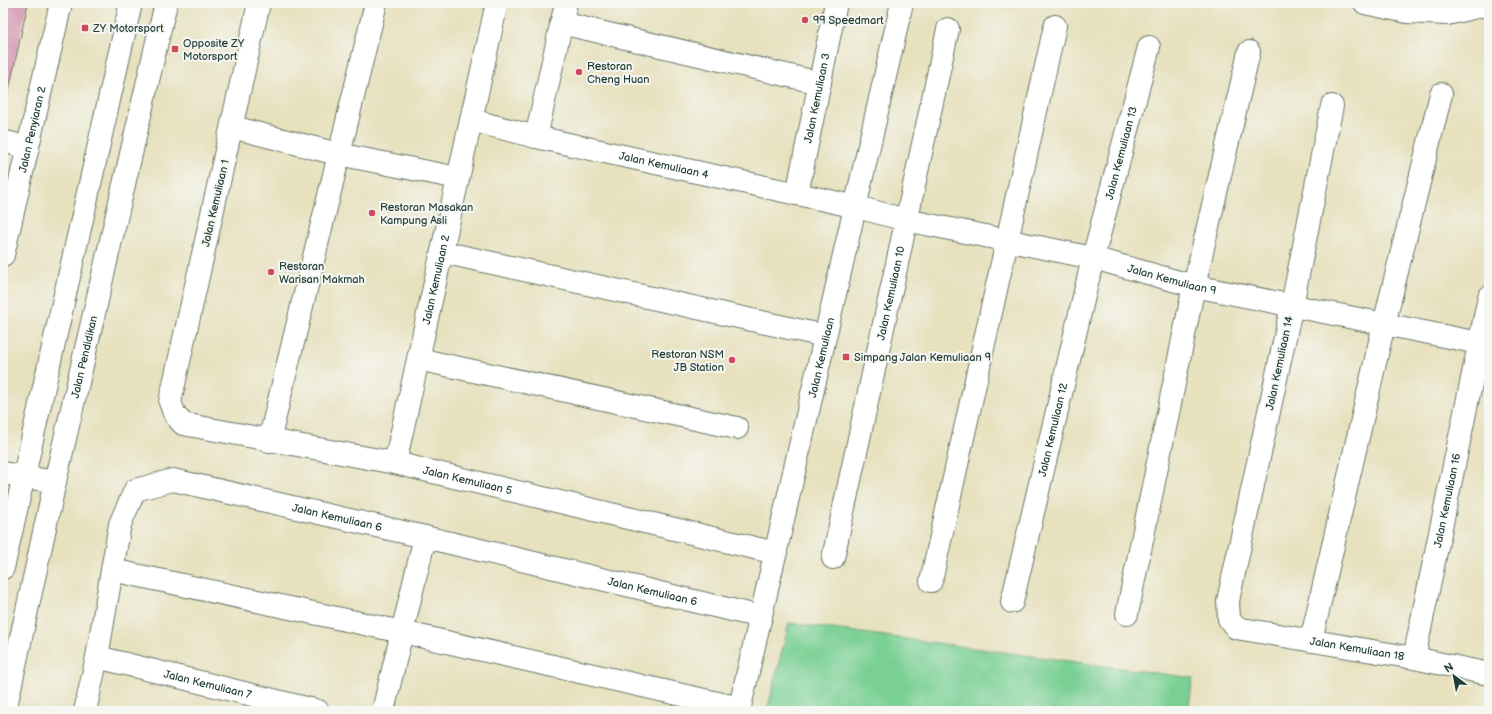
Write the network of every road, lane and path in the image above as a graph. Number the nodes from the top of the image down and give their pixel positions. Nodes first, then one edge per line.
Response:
1 (61, 3) edge
2 (131, 3) edge
3 (166, 3) edge
4 (258, 3) edge
5 (376, 3) edge
6 (497, 3) edge
7 (836, 3) edge
8 (902, 3) edge
9 (1365, 3) edge
10 (1489, 4) edge
11 (564, 13) edge
12 (1055, 26) dead end
13 (948, 29) dead end
14 (1149, 47) dead end
15 (1249, 52) dead end
16 (820, 83) junction
17 (1441, 94) dead end
18 (1332, 106) dead end
19 (471, 120) junction
20 (232, 127) junction
21 (536, 137) junction
22 (3, 141) edge
23 (28, 148) junction
24 (338, 154) junction
25 (458, 178) junction
26 (797, 194) junction
27 (856, 207) junction
28 (906, 220) junction
29 (1007, 241) junction
30 (442, 252) junction
31 (3, 255) edge
32 (1093, 258) junction
33 (1194, 286) junction
34 (1489, 297) edge
35 (1292, 305) junction
36 (1384, 324) junction
37 (825, 336) junction
38 (1484, 344) edge
39 (418, 358) junction
40 (170, 402) joint
41 (737, 428) dead end
42 (269, 441) junction
43 (395, 463) junction
44 (13, 475) edge
45 (55, 482) junction
46 (425, 536) junction
47 (776, 553) junction
48 (833, 558) dead end
49 (3, 568) edge
50 (112, 570) junction
51 (931, 581) dead end
52 (1012, 602) dead end
53 (1127, 614) dead end
54 (761, 617) junction
55 (1229, 619) joint
56 (402, 632) junction
57 (1311, 641) junction
58 (98, 656) junction
59 (1414, 658) junction
60 (1489, 674) edge
61 (740, 709) edge
62 (5, 711) edge
63 (85, 711) edge
64 (318, 711) edge
65 (383, 711) edge

1 - 23 street, Jalan Penyiaran 2
2 - 44 street
3 - 45 street, Jalan Pendidikan
4 - 20 street, Jalan Kemuliaan 1
5 - 24 street
6 - 19 street, Jalan Kemuliaan 2
7 - 16 street, Jalan Kemuliaan 3
8 - 27 street, Jalan Kemuliaan
9 - 10 street
11 - 16 street
11 - 21 street
12 - 29 street
13 - 28 street, Jalan Kemuliaan 10
14 - 32 street, Jalan Kemuliaan 13
15 - 33 street
16 - 26 street, Jalan Kemuliaan 3
17 - 36 street
18 - 35 street, Jalan Kemuliaan 14
19 - 21 street, Jalan Kemuliaan 4
19 - 25 street, Jalan Kemuliaan 2
20 - 24 street
20 - 40 street, Jalan Kemuliaan 1
21 - 26 street, Jalan Kemuliaan 4
22 - 23 street
23 - 31 street, Jalan Penyiaran 2
24 - 25 street
24 - 42 street
25 - 30 street, Jalan Kemuliaan 2
26 - 27 street, Jalan Kemuliaan 4
27 - 28 street, Jalan Kemuliaan 9
27 - 37 street, Jalan Kemuliaan
28 - 29 street, Jalan Kemuliaan 9
28 - 48 street, Jalan Kemuliaan 10
29 - 32 street, Jalan Kemuliaan 9
29 - 51 street
30 - 37 street
30 - 39 street, Jalan Kemuliaan 2
32 - 33 street, Jalan Kemuliaan 9
32 - 52 street, Jalan Kemuliaan 12
33 - 35 street, Jalan Kemuliaan 9
33 - 53 street
34 - 38 street, Jalan Kemuliaan 16
35 - 36 street, Jalan Kemuliaan 9
35 - 55 street, Jalan Kemuliaan 14
36 - 38 street, Jalan Kemuliaan 9
36 - 57 street
37 - 47 street, Jalan Kemuliaan
38 - 59 street, Jalan Kemuliaan 16
39 - 41 street
39 - 43 street, Jalan Kemuliaan 2
40 - 42 street, Jalan Kemuliaan 5
42 - 43 street, Jalan Kemuliaan 5
43 - 47 street, Jalan Kemuliaan 5
44 - 45 street
44 - 49 street
45 - 62 street, Jalan Pendidikan
46 - 50 street, Jalan Kemuliaan 6
46 - 54 street, Jalan Kemuliaan 6
46 - 56 street
47 - 54 street, Jalan Kemuliaan
50 - 56 street
50 - 58 street, Jalan Kemuliaan 6
54 - 61 street, Jalan Kemuliaan
55 - 57 street, Jalan Kemuliaan 18
56 - 61 street
56 - 65 street
57 - 59 street, Jalan Kemuliaan 18
58 - 63 street, Jalan Kemuliaan 6
58 - 64 street, Jalan Kemuliaan 7
59 - 60 street, Jalan Kemuliaan 18

